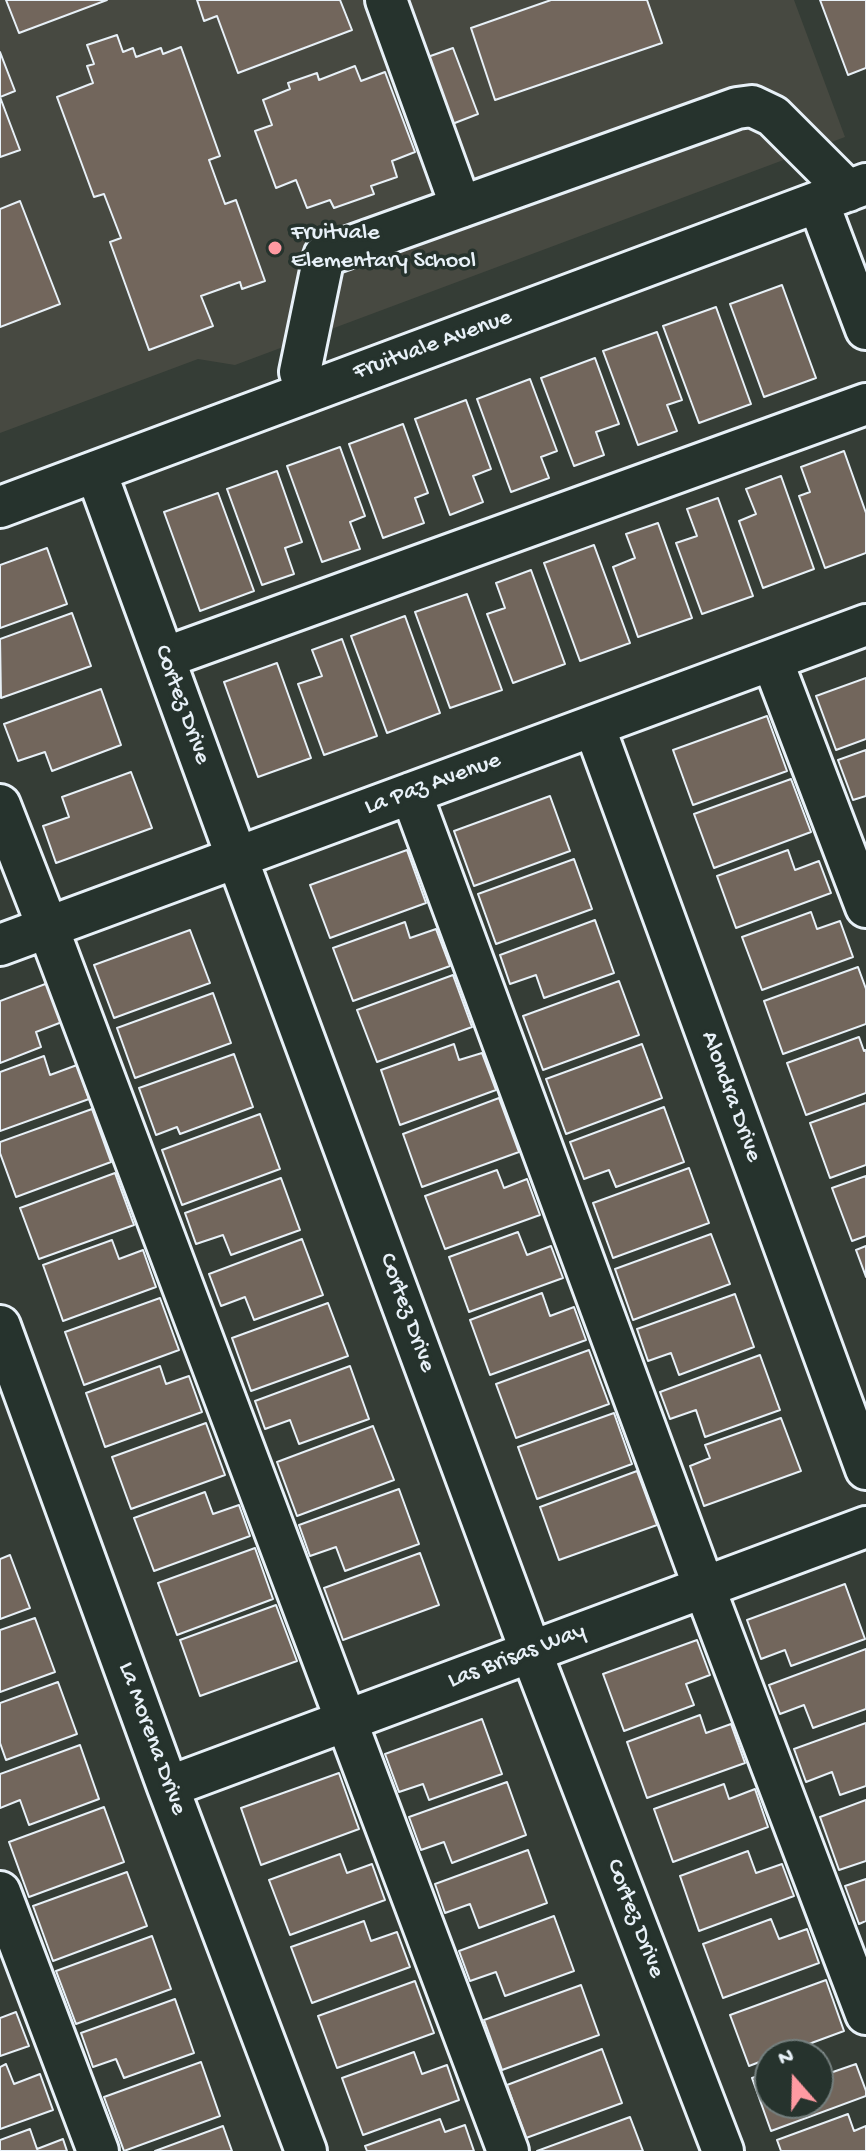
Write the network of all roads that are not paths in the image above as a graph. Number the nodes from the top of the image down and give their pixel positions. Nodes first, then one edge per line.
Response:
1 (386, 0) edge
2 (844, 192) edge
3 (461, 207) junction
4 (866, 329) edge
5 (306, 393) junction
6 (866, 404) edge
7 (96, 472) junction
8 (0, 507) edge
9 (866, 625) edge
10 (164, 658) junction
11 (772, 660) junction
12 (594, 726) junction
13 (411, 793) junction
14 (0, 805) edge
15 (237, 858) junction
16 (866, 907) edge
17 (48, 928) junction
18 (0, 945) edge
19 (4, 1350) edge
20 (866, 1469) edge
21 (866, 1527) edge
22 (704, 1587) junction
23 (531, 1652) junction
24 (347, 1721) junction
25 (168, 1787) junction
26 (0, 1892) edge
27 (866, 2014) edge
28 (98, 2151) edge
29 (306, 2151) edge
30 (508, 2151) edge
31 (723, 2151) edge

1 - 3 street
2 - 3 street
2 - 4 street
2 - 5 street, Fruitvale Avenue
3 - 5 street
5 - 7 street, Fruitvale Avenue
6 - 10 street
7 - 8 street, Fruitvale Avenue
7 - 10 street, Cortez Drive
9 - 11 street, La Paz Avenue
10 - 15 street, Cortez Drive
11 - 12 street, La Paz Avenue
11 - 16 street
12 - 13 street, La Paz Avenue
12 - 20 street, Alondra Drive
13 - 15 street, La Paz Avenue
13 - 22 street
14 - 17 street
15 - 17 street, La Paz Avenue
15 - 23 street, Cortez Drive
17 - 18 street, La Paz Avenue
17 - 24 street
19 - 25 street, La Morena Drive
21 - 22 street, Las Brisas Way
22 - 23 street, Las Brisas Way
22 - 27 street
23 - 24 street, Las Brisas Way
23 - 31 street, Cortez Drive
24 - 25 street, Las Brisas Way
24 - 30 street
25 - 29 street, La Morena Drive
26 - 28 street

